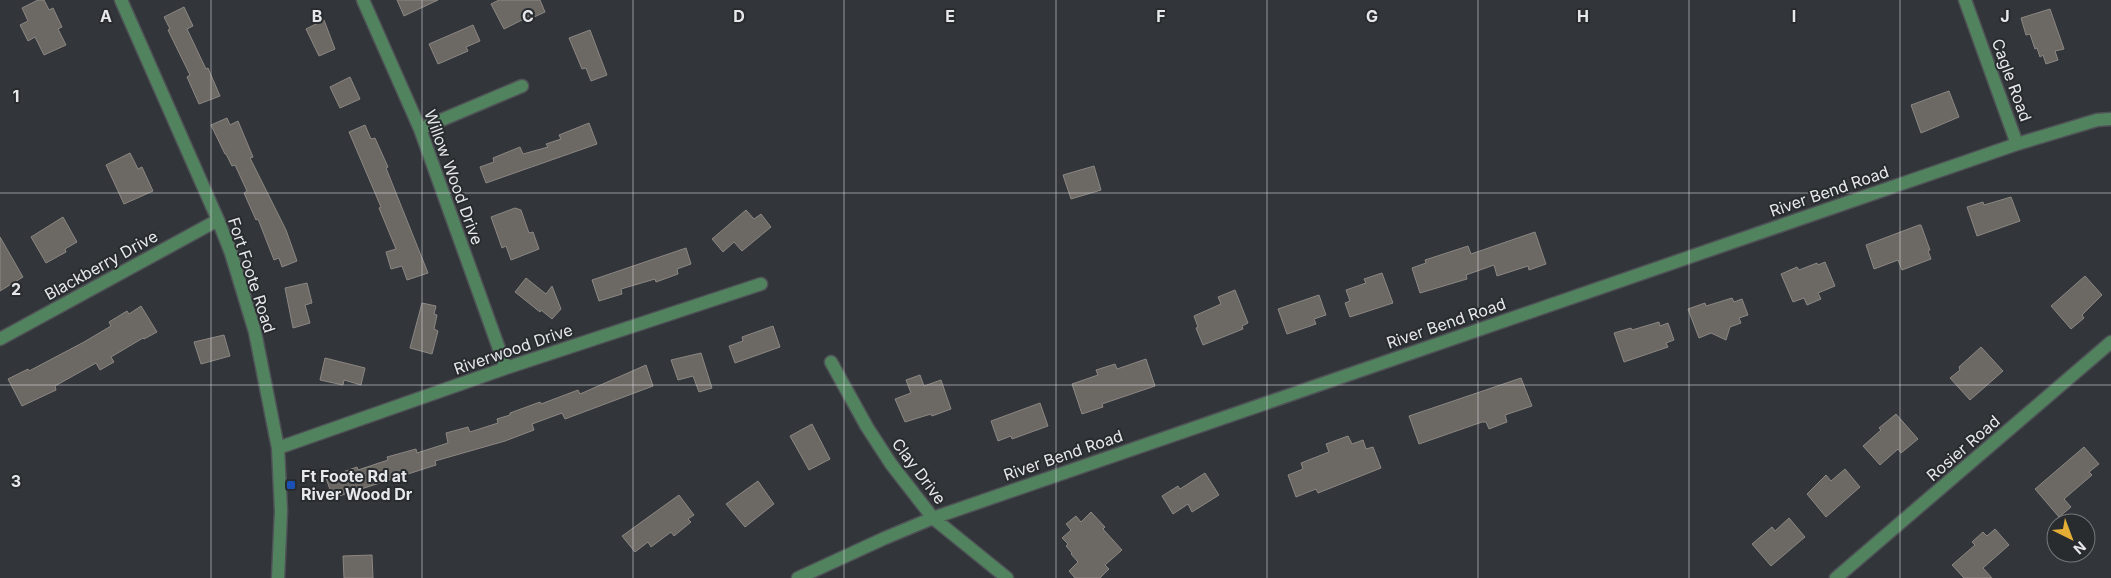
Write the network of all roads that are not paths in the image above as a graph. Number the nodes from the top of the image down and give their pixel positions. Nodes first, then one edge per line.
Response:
1 (121, 0) edge
2 (363, 0) edge
3 (1966, 0) edge
4 (522, 86) dead end
5 (2111, 119) edge
6 (420, 129) junction
7 (2017, 144) junction
8 (218, 220) junction
9 (761, 284) dead end
10 (0, 340) edge
11 (2111, 342) edge
12 (831, 362) dead end
13 (506, 368) junction
14 (278, 448) junction
15 (933, 518) junction
16 (278, 578) edge
17 (798, 578) edge
18 (1006, 578) edge
19 (1836, 578) edge

1 - 8 street, Fort Foote Road
2 - 6 street, Willow Wood Drive
3 - 7 street, Cagle Road
4 - 6 street
5 - 7 street, River Bend Road
6 - 13 street, Willow Wood Drive
7 - 15 street, River Bend Road
8 - 10 street, Blackberry Drive
8 - 14 street, Fort Foote Road
9 - 13 street, Riverwood Drive
11 - 19 street, Rosier Road
12 - 15 street, Clay Drive
13 - 14 street, Riverwood Drive
14 - 16 street, Fort Foote Road
15 - 17 street, River Bend Road
15 - 18 street, Clay Drive

